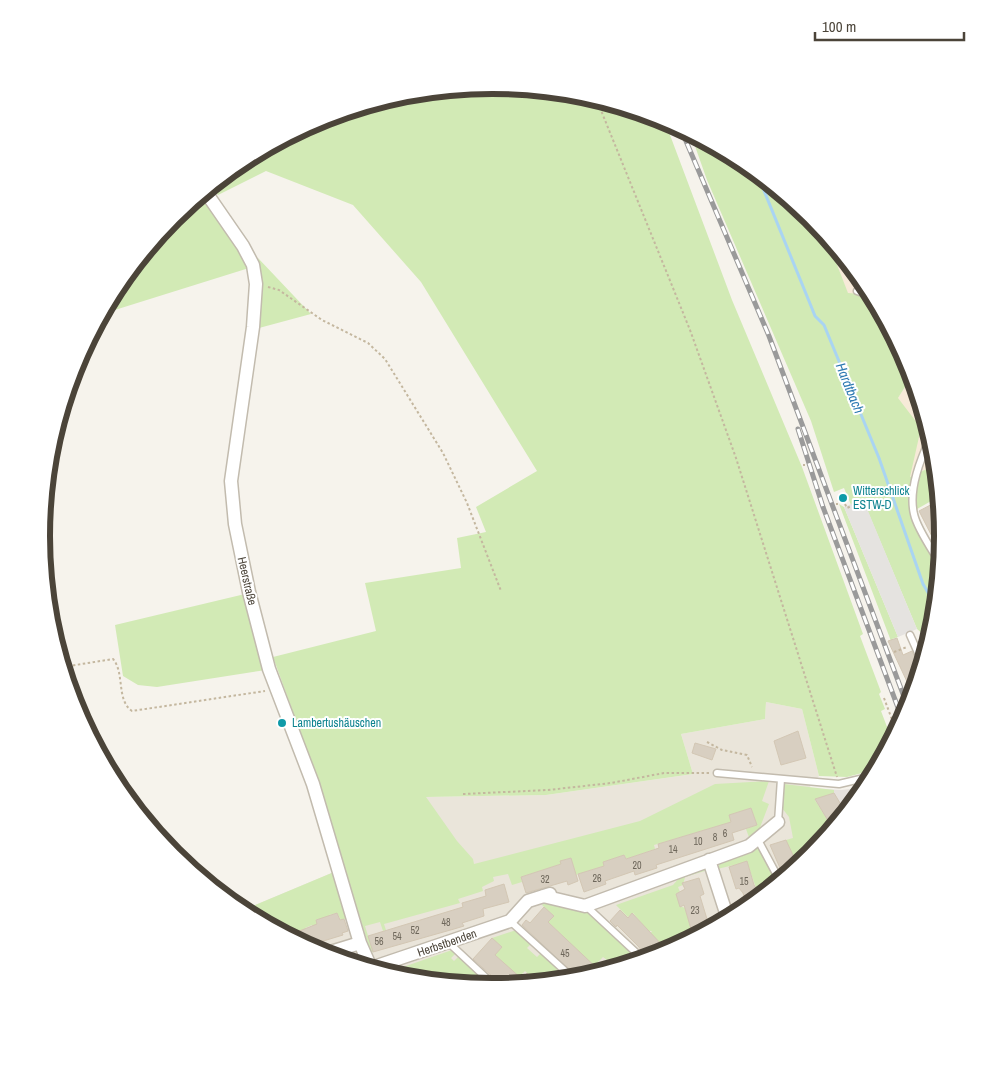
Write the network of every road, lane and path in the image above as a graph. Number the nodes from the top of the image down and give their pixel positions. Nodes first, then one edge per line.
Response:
1 (600, 107) edge
2 (209, 197) edge
3 (256, 284) junction
4 (857, 291) dead end
5 (862, 293) edge
6 (926, 448) edge
7 (845, 504) dead end
8 (856, 504) dead end
9 (934, 553) edge
10 (501, 590) dead end
11 (910, 635) dead end
12 (903, 648) dead end
13 (894, 652) dead end
14 (919, 655) edge
15 (69, 666) edge
16 (277, 689) junction
17 (884, 698) dead end
18 (893, 723) edge
19 (707, 742) dead end
20 (717, 774) joint
21 (755, 777) junction
22 (781, 779) junction
23 (862, 779) edge
24 (839, 784) junction
25 (463, 794) dead end
26 (778, 822) joint
27 (758, 840) junction
28 (709, 860) junction
29 (777, 875) edge
30 (528, 901) junction
31 (591, 904) junction
32 (726, 912) edge
33 (510, 921) junction
34 (494, 927) junction
35 (360, 942) junction
36 (449, 943) junction
37 (336, 950) edge
38 (638, 954) edge
39 (368, 960) edge
40 (383, 964) edge
41 (566, 972) edge
42 (486, 978) edge

1 - 24 path
2 - 3 street, Heerstraße
3 - 10 path
3 - 16 street, Heerstraße
4 - 5 lane
6 - 9 lane
7 - 8 path
11 - 14 lane
12 - 13 path
15 - 16 path
16 - 35 street, Heerstraße
17 - 18 path
19 - 21 path
20 - 21 lane
20 - 25 path
21 - 22 lane
22 - 24 lane
22 - 26 lane
23 - 24 lane
26 - 27 street
27 - 28 street
27 - 29 lane
28 - 31 street
28 - 32 street
30 - 31 street, Herbstbenden
30 - 33 street, Herbstbenden
30 - 34 street, Herbstbenden
31 - 38 lane
33 - 34 street, Herbstbenden
33 - 41 lane
34 - 36 street, Herbstbenden
35 - 37 street
35 - 39 street, Heerstraße
36 - 40 street, Herbstbenden
36 - 42 lane

